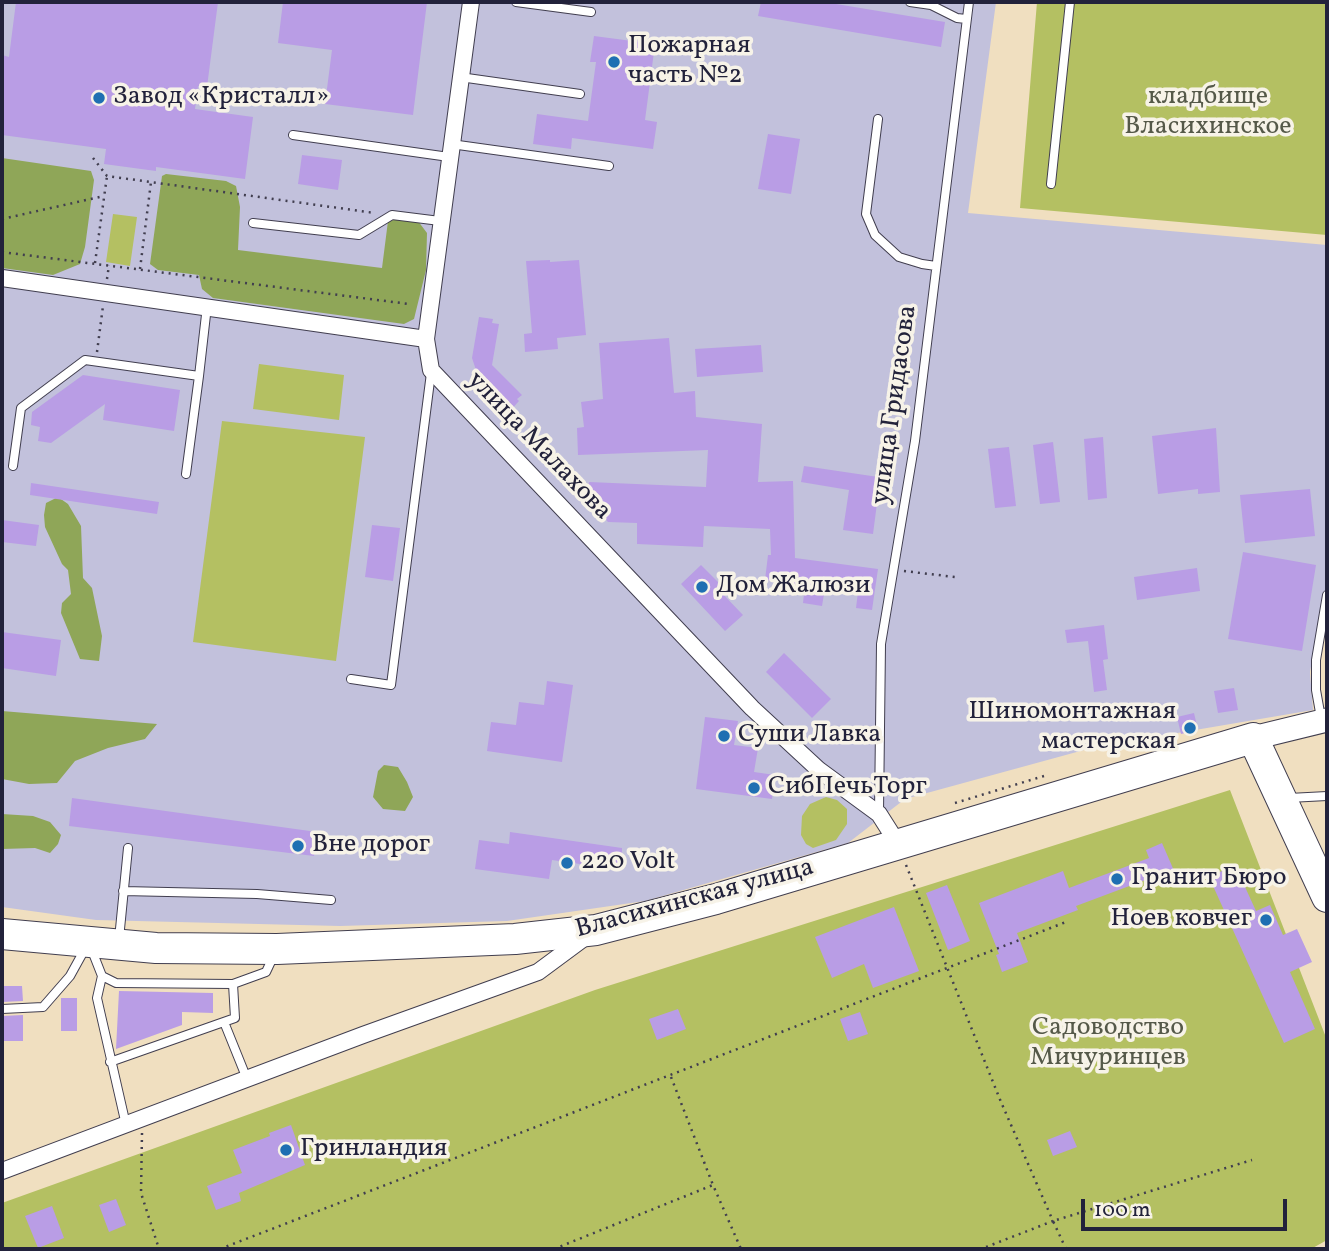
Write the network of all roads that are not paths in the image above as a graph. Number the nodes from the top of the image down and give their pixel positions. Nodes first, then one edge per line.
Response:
1 (471, 2) edge
2 (516, 2) edge
3 (909, 2) edge
4 (969, 2) edge
5 (1070, 2) edge
6 (591, 12) dead end
7 (966, 19) junction
8 (460, 77) junction
9 (580, 94) dead end
10 (878, 119) dead end
11 (293, 135) dead end
12 (450, 150) junction
13 (609, 166) dead end
14 (1051, 184) dead end
15 (440, 221) junction
16 (253, 223) dead end
17 (936, 266) junction
18 (2, 278) edge
19 (208, 306) junction
20 (426, 339) junction
21 (431, 370) junction
22 (199, 376) junction
23 (13, 466) dead end
24 (186, 474) dead end
25 (1327, 595) edge
26 (351, 679) dead end
27 (1324, 720) edge
28 (1253, 738) junction
29 (1327, 796) edge
30 (1283, 799) junction
31 (878, 814) junction
32 (898, 844) junction
33 (128, 848) dead end
34 (123, 891) junction
35 (1327, 897) edge
36 (331, 900) dead end
37 (596, 930) junction
38 (2, 934) edge
39 (89, 942) junction
40 (118, 945) junction
41 (277, 949) junction
42 (102, 976) junction
43 (233, 985) junction
44 (2, 1009) edge
45 (224, 1022) junction
46 (110, 1062) junction
47 (247, 1079) junction
48 (127, 1125) junction
49 (2, 1171) edge

1 - 8 street, улица Малахова
2 - 6 lane
3 - 7 lane
4 - 7 lane, улица Гридасова
5 - 14 lane
7 - 17 lane, улица Гридасова
8 - 9 lane
8 - 12 street, улица Малахова
10 - 17 lane
11 - 12 lane
12 - 13 lane
12 - 15 street, улица Малахова
15 - 16 lane
15 - 20 street, улица Малахова
17 - 31 lane, улица Гридасова
18 - 19 street
19 - 20 street
19 - 22 lane
20 - 21 street, улица Малахова
21 - 26 lane
21 - 31 street, улица Малахова
22 - 23 lane
22 - 24 lane
25 - 27 lane
27 - 28 street, Власихинская улица
28 - 30 highway
28 - 32 highway, Власихинская улица
29 - 30 lane
30 - 35 highway
31 - 32 street
32 - 37 highway, Власихинская улица
33 - 34 lane
34 - 36 lane
34 - 40 lane
37 - 41 highway, Власихинская улица
37 - 47 street
38 - 39 highway, Власихинская улица
39 - 40 highway, Власихинская улица
39 - 42 lane
39 - 44 lane
40 - 41 highway, Власихинская улица
41 - 43 lane
42 - 43 lane
42 - 46 lane
43 - 45 lane
45 - 46 lane
45 - 47 lane
46 - 48 lane
47 - 48 street
48 - 49 street

